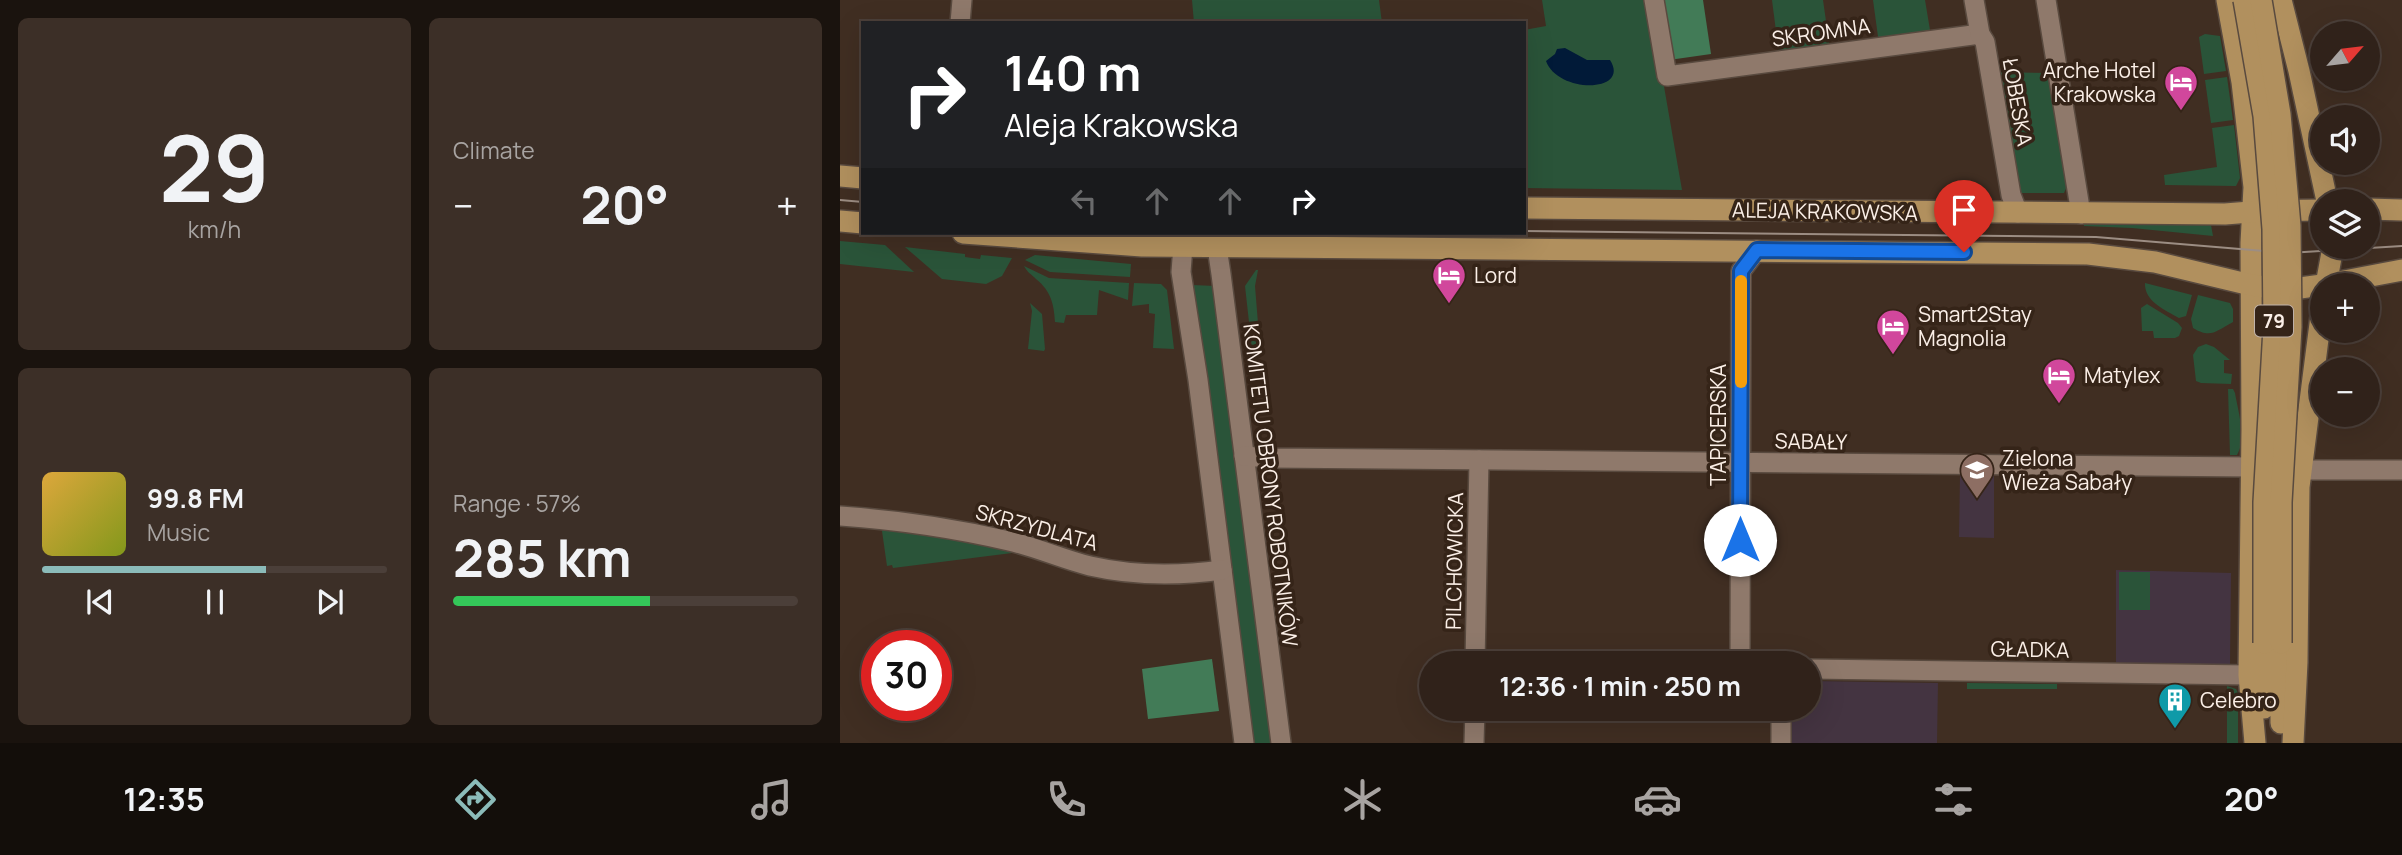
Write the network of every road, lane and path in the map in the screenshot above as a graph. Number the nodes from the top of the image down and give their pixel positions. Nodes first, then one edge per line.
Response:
1 (962, 0) edge
2 (1654, 0) edge
3 (1974, 0) edge
4 (2046, 0) edge
5 (2227, 0) edge
6 (2244, 0) edge
7 (2262, 0) edge
8 (2281, 0) edge
9 (960, 21) edge
10 (1980, 34) junction
11 (840, 176) edge
12 (861, 178) edge
13 (2325, 189) edge
14 (1526, 208) edge
15 (2380, 209) edge
16 (2310, 210) edge
17 (2402, 210) edge
18 (2252, 211) junction
19 (2018, 213) junction
20 (2081, 214) junction
21 (840, 221) edge
22 (861, 223) edge
23 (987, 235) edge
24 (1183, 239) edge
25 (1215, 240) edge
26 (1728, 250) junction
27 (1757, 250) junction
28 (2402, 270) edge
29 (1741, 271) junction
30 (2380, 274) edge
31 (2252, 285) junction
32 (2310, 287) edge
33 (2317, 343) edge
34 (1244, 456) junction
35 (1479, 460) junction
36 (1741, 463) junction
37 (2251, 467) junction
38 (2300, 470) junction
39 (2402, 470) edge
40 (840, 516) edge
41 (1222, 570) junction
42 (2273, 643) junction
43 (1475, 651) edge
44 (1740, 651) edge
45 (1821, 668) edge
46 (2249, 675) junction
47 (1475, 721) edge
48 (1781, 721) edge
49 (1244, 743) edge
50 (1280, 743) edge
51 (1474, 743) edge
52 (1781, 743) edge
53 (2255, 743) edge
54 (2264, 743) edge
55 (2281, 743) edge
56 (2293, 743) edge

1 - 9 street
2 - 10 street, SKROMNA
3 - 10 street, ŁOBESKA
4 - 20 street
5 - 18 main road
6 - 42 main road, 79, bridge
7 - 42 main road, 79, bridge
8 - 13 main road
10 - 19 street, ŁOBESKA
11 - 12 main road
14 - 19 main road, ALEJA KRAKOWSKA
15 - 17 main road
16 - 18 main road, ALEJA KRAKOWSKA
18 - 20 main road, ALEJA KRAKOWSKA
18 - 31 main road
19 - 20 main road, ALEJA KRAKOWSKA
21 - 22 main road
23 - 24 main road, ALEJA KRAKOWSKA
24 - 25 main road, ALEJA KRAKOWSKA
24 - 41 street
25 - 26 main road, ALEJA KRAKOWSKA
25 - 34 street, KOMITETU OBRONY ROBOTNIKÓW
26 - 27 main road, ALEJA KRAKOWSKA
26 - 29 street
27 - 29 street
27 - 31 main road, ALEJA KRAKOWSKA
28 - 30 main road
29 - 36 street, TAPICERSKA
31 - 32 main road, ALEJA KRAKOWSKA
31 - 37 main road
33 - 38 main road
34 - 35 street, SABAŁY
34 - 50 street, KOMITETU OBRONY ROBOTNIKÓW
35 - 36 street, SABAŁY
35 - 43 street, PILCHOWICKA
36 - 37 street, SABAŁY
36 - 44 street, TAPICERSKA
37 - 46 main road
38 - 39 street
38 - 56 main road
40 - 41 street, SKRZYDLATA
41 - 49 street
42 - 54 main road, 79
42 - 55 main road, 79
45 - 46 street, GŁADKA
46 - 53 main road
47 - 51 street
48 - 52 street

